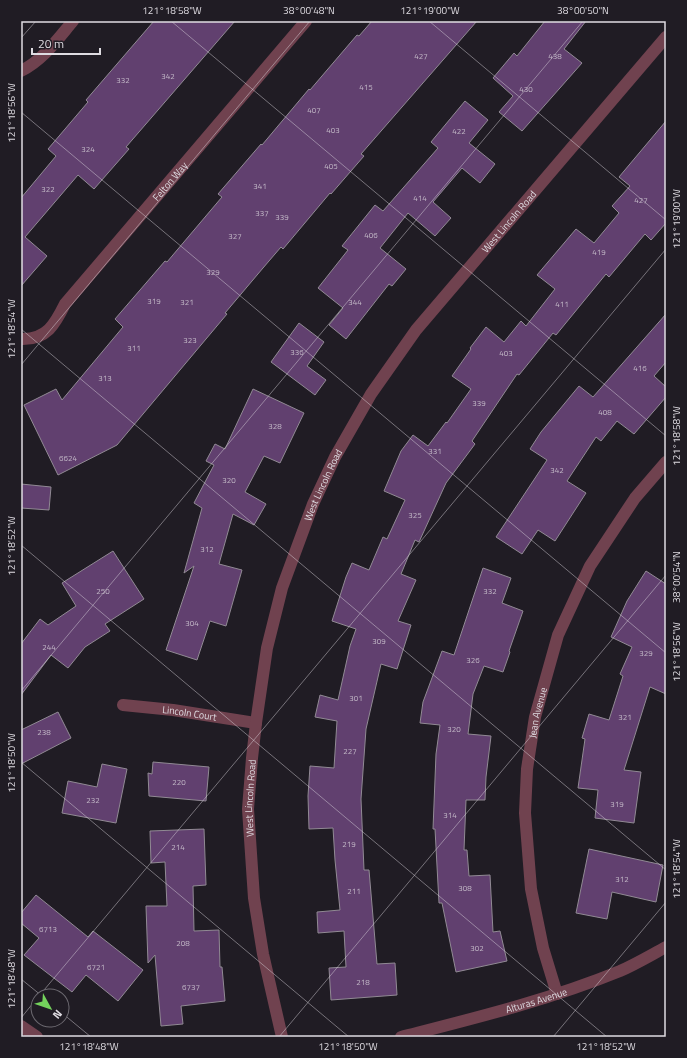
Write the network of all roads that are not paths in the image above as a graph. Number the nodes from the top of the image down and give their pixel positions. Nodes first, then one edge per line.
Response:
1 (73, 21) edge
2 (306, 21) edge
3 (666, 37) edge
4 (21, 70) edge
5 (21, 339) edge
6 (666, 462) edge
7 (123, 705) dead end
8 (256, 723) junction
9 (666, 947) edge
10 (557, 994) junction
11 (21, 1026) edge
12 (37, 1037) edge
13 (282, 1037) edge
14 (401, 1037) edge

1 - 4 street
2 - 5 street, Felton Way
3 - 8 street, West Lincoln Road
6 - 10 street, Jean Avenue
7 - 8 street, Lincoln Court
8 - 13 street, West Lincoln Road
9 - 10 street, Alturas Avenue
10 - 14 street, Alturas Avenue
11 - 12 street

